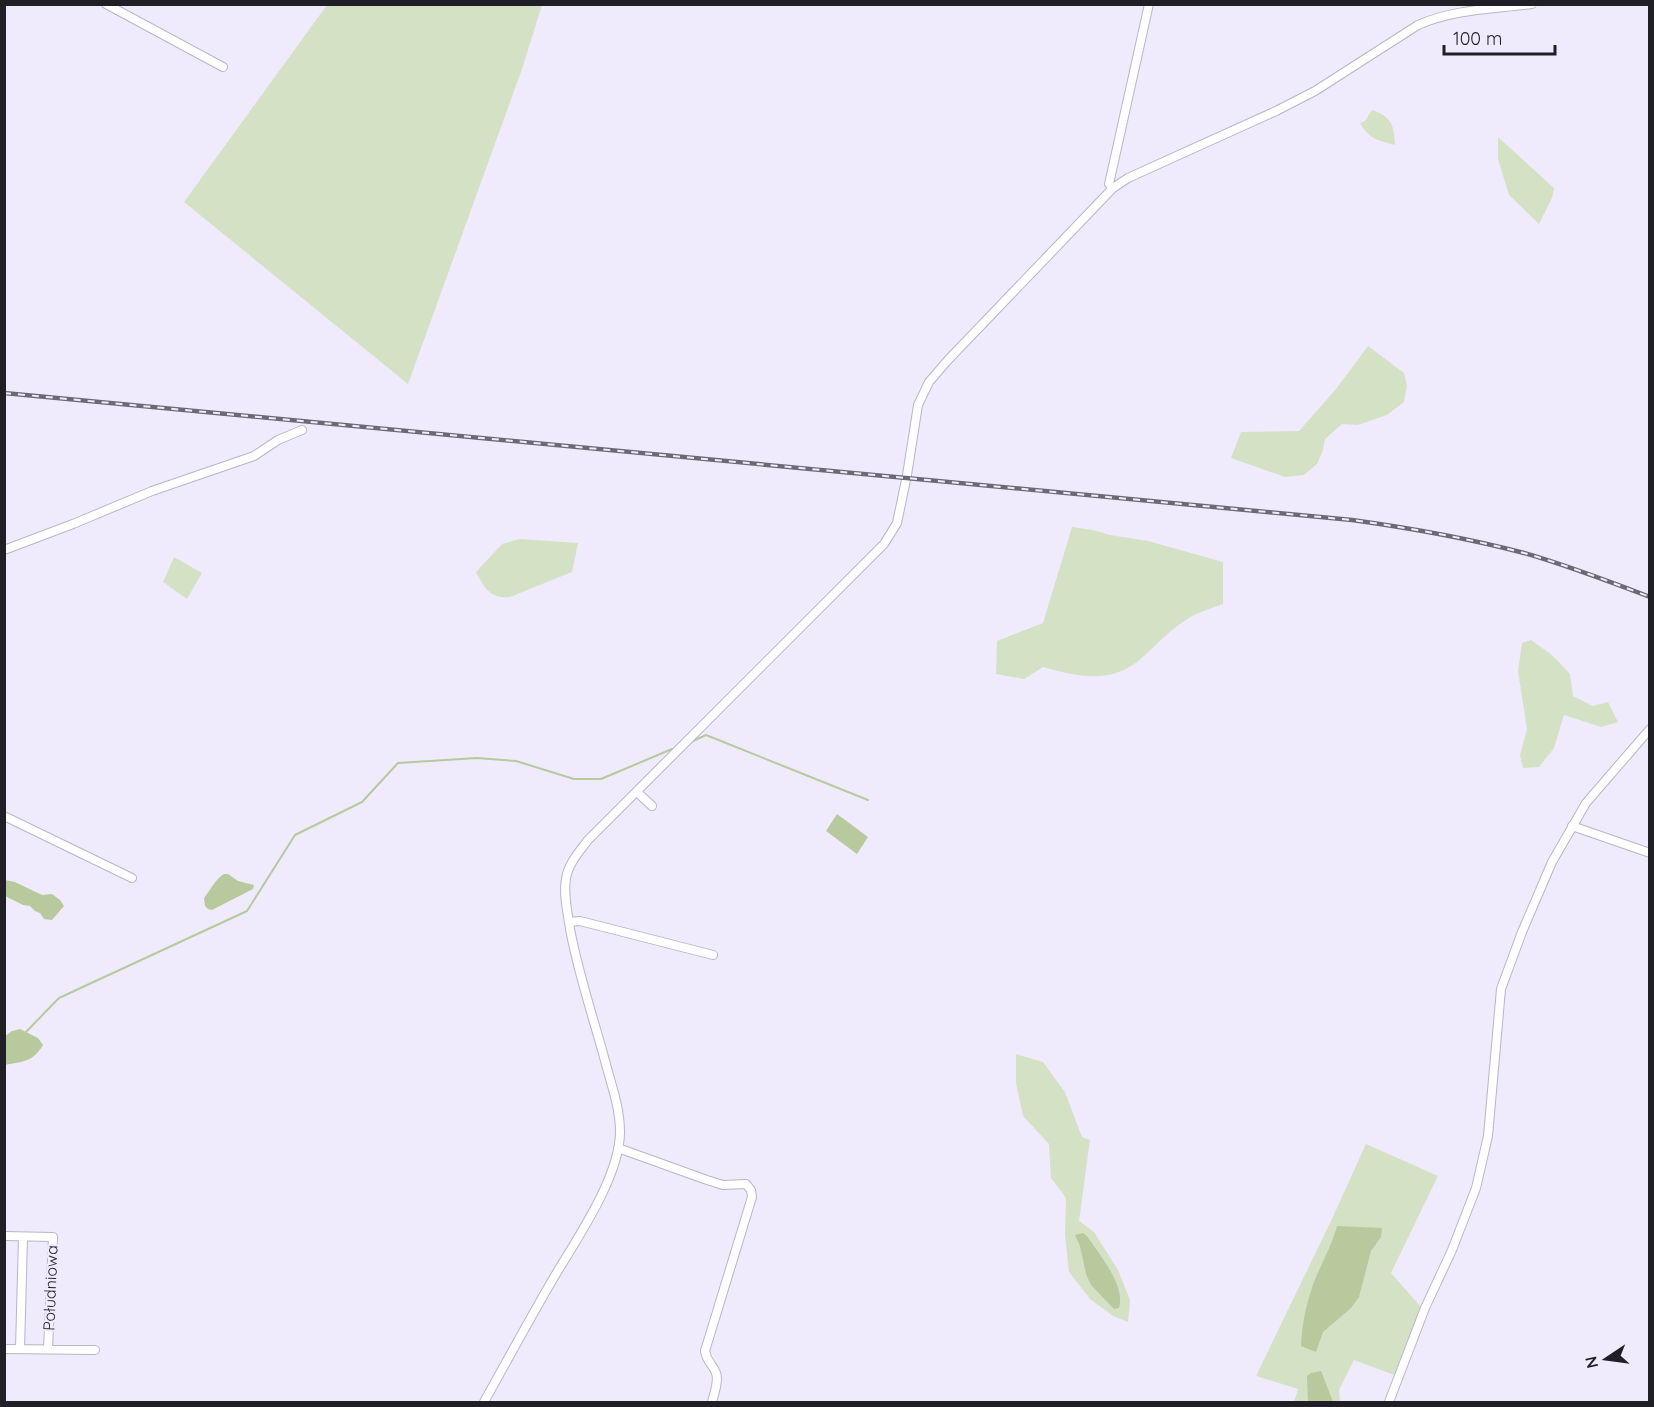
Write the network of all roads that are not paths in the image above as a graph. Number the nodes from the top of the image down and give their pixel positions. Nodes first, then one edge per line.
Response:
1 (106, 4) edge
2 (1149, 4) edge
3 (1532, 4) edge
4 (223, 67) dead end
5 (1113, 188) junction
6 (302, 430) dead end
7 (4, 550) edge
8 (1650, 729) edge
9 (637, 792) junction
10 (652, 806) dead end
11 (4, 816) edge
12 (1572, 826) junction
13 (1650, 854) edge
14 (132, 878) dead end
15 (569, 922) junction
16 (713, 955) dead end
17 (618, 1148) junction
18 (4, 1236) edge
19 (23, 1237) junction
20 (4, 1349) edge
21 (20, 1349) junction
22 (48, 1349) junction
23 (95, 1350) dead end
24 (484, 1402) edge
25 (712, 1402) edge
26 (1389, 1402) edge

1 - 4 street
2 - 5 street
3 - 5 street
5 - 9 street
6 - 7 street
8 - 12 street
9 - 10 street
9 - 15 street
11 - 14 street
12 - 13 street
12 - 26 street
15 - 16 street
15 - 17 street
17 - 24 street
17 - 25 street
18 - 19 street, Południowa
19 - 21 street
19 - 22 street, Południowa
20 - 21 street, Południowa
21 - 22 street, Południowa
22 - 23 street, Południowa

